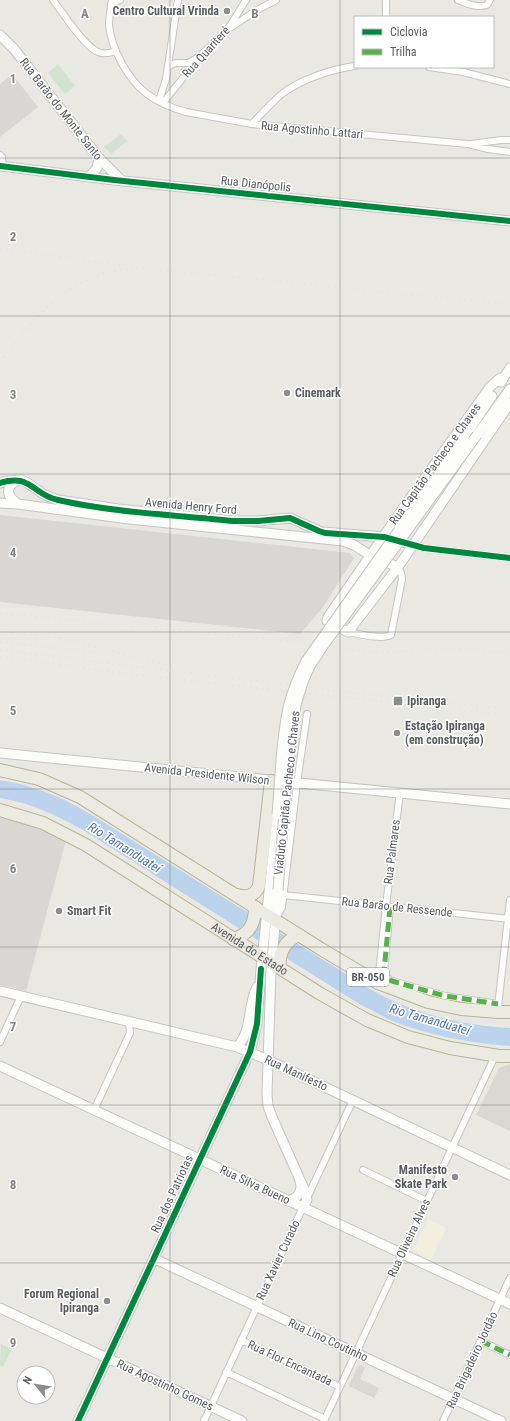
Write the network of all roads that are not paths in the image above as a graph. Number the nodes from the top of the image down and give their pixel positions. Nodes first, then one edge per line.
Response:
1 (53, 0) edge
2 (120, 0) edge
3 (178, 0) edge
4 (246, 0) edge
5 (276, 0) edge
6 (386, 0) edge
7 (458, 0) edge
8 (490, 0) edge
9 (111, 2) edge
10 (386, 16) edge
11 (228, 29) junction
12 (0, 35) edge
13 (116, 51) junction
14 (201, 55) junction
15 (168, 66) junction
16 (354, 66) edge
17 (436, 68) edge
18 (166, 79) junction
19 (180, 80) junction
20 (510, 84) edge
21 (161, 102) junction
22 (252, 124) junction
23 (510, 140) edge
24 (468, 144) junction
25 (510, 144) edge
26 (499, 150) junction
27 (510, 152) edge
28 (0, 155) edge
29 (99, 158) junction
30 (1, 166) edge
31 (89, 177) junction
32 (122, 181) junction
33 (510, 221) edge
34 (507, 372) edge
35 (509, 393) edge
36 (510, 403) edge
37 (504, 413) junction
38 (477, 435) junction
39 (464, 438) joint
40 (17, 480) junction
41 (0, 483) edge
42 (0, 503) edge
43 (18, 504) junction
44 (290, 518) junction
45 (287, 535) junction
46 (384, 537) junction
47 (413, 545) junction
48 (371, 556) junction
49 (510, 558) edge
50 (398, 567) junction
51 (348, 632) junction
52 (306, 714) dead end
53 (0, 753) edge
54 (0, 770) edge
55 (271, 781) junction
56 (297, 783) junction
57 (400, 792) junction
58 (510, 804) edge
59 (0, 810) edge
60 (277, 891) junction
61 (237, 895) junction
62 (510, 900) edge
63 (253, 906) junction
64 (388, 907) junction
65 (271, 917) junction
66 (509, 919) edge
67 (299, 935) junction
68 (233, 939) junction
69 (271, 963) junction
70 (260, 982) junction
71 (378, 983) junction
72 (0, 991) edge
73 (21, 996) junction
74 (461, 1008) junction
75 (498, 1008) junction
76 (510, 1012) edge
77 (510, 1020) edge
78 (129, 1022) junction
79 (0, 1042) edge
80 (237, 1047) junction
81 (250, 1052) junction
82 (495, 1056) junction
83 (510, 1056) edge
84 (268, 1060) junction
85 (0, 1066) edge
86 (353, 1100) junction
87 (94, 1110) junction
88 (452, 1147) junction
89 (200, 1160) junction
90 (362, 1170) dead end
91 (510, 1174) edge
92 (300, 1180) junction
93 (288, 1201) junction
94 (427, 1201) junction
95 (305, 1204) junction
96 (402, 1254) junction
97 (154, 1259) junction
98 (510, 1278) edge
99 (500, 1300) junction
100 (510, 1304) edge
101 (257, 1307) junction
102 (0, 1309) edge
103 (241, 1340) junction
104 (481, 1341) junction
105 (356, 1353) junction
106 (510, 1355) edge
107 (108, 1358) junction
108 (226, 1372) junction
109 (340, 1387) junction
110 (454, 1399) junction
111 (210, 1406) junction
112 (324, 1420) edge
113 (78, 1421) edge
114 (204, 1421) edge
115 (242, 1421) edge
116 (443, 1421) edge
117 (501, 1421) edge

1 - 13 street
2 - 9 street
3 - 15 street
4 - 11 street, Rua Quariteré
5 - 11 street
6 - 10 street
7 - 8 street
9 - 13 street, Rua Agostinho Lattari
11 - 14 street, Rua Quariteré
12 - 29 main road, Rua Barão do Monte Santo
13 - 21 street, Rua Agostinho Lattari
14 - 15 street
14 - 19 street, Rua Quariteré
15 - 18 street
16 - 22 street
17 - 20 street
18 - 19 street
18 - 21 street
19 - 21 street, Rua Quariteré
21 - 22 street, Rua Agostinho Lattari
22 - 24 street, Rua Agostinho Lattari
23 - 24 street
24 - 26 street
25 - 26 street
26 - 27 street
28 - 30 street
29 - 31 main road
29 - 32 main road, Rua Barão do Monte Santo
30 - 31 main road, Rua Dianópolis
31 - 32 main road, Rua Dianópolis
32 - 33 main road, Rua Dianópolis
34 - 35 main road
34 - 39 main road, Rua Capitão Pacheco e Chaves
34 - 46 main road, Rua Capitão Pacheco e Chaves
35 - 38 main road, Rua Capitão Pacheco e Chaves
36 - 37 main road
37 - 38 main road
37 - 47 main road
38 - 60 main road, Viaduto Capitão Pacheco e Chaves, bridge
39 - 60 main road, Viaduto Capitão Pacheco e Chaves, bridge
40 - 41 main road
40 - 43 main road
40 - 44 main road, Avenida Henry Ford
42 - 43 main road
43 - 45 main road
44 - 45 main road
44 - 46 main road, Avenida Henry Ford
45 - 48 main road
46 - 47 main road, Avenida Henry Ford
46 - 48 main road, Rua Capitão Pacheco e Chaves
47 - 49 street
47 - 50 main road
48 - 50 main road
48 - 51 main road, Rua Capitão Pacheco e Chaves
50 - 51 main road
50 - 51 street
52 - 56 street
53 - 55 main road, Avenida Presidente Wilson
54 - 61 highway, BR-050
55 - 56 main road, Avenida Presidente Wilson
55 - 61 highway
56 - 57 main road, Avenida Presidente Wilson
56 - 60 street
57 - 58 main road, Avenida Presidente Wilson
57 - 64 street, Rua Palmares
59 - 68 highway, Avenida do Estado
60 - 63 highway
60 - 64 street, Rua Barão de Ressende
60 - 65 main road, Viaduto Capitão Pacheco e Chaves
61 - 63 highway, BR-050
62 - 66 street
63 - 65 highway, BR-050
63 - 68 highway
64 - 66 street, Rua Barão de Ressende
64 - 71 street, Rua Palmares
64 - 75 street
65 - 67 highway, BR-050
65 - 69 main road, Rua dos Patriotas
66 - 75 street
67 - 69 highway
67 - 71 highway, BR-050
68 - 69 highway, Avenida do Estado
69 - 70 main road, Rua dos Patriotas
69 - 82 highway, Avenida do Estado
69 - 84 main road, Rua dos Patriotas
70 - 80 main road
70 - 81 main road, Rua dos Patriotas
71 - 74 highway, BR-050
72 - 73 main road, Rua Manifesto
73 - 78 main road, Rua Manifesto
73 - 79 street
74 - 75 highway
74 - 77 highway, BR-050
75 - 76 highway
78 - 80 main road, Rua Manifesto
78 - 87 street
80 - 81 main road, Rua Manifesto
81 - 84 main road, Rua Manifesto
81 - 89 main road, Rua dos Patriotas
82 - 83 highway, Avenida do Estado
82 - 88 street, Rua Oliveira Alves
84 - 86 main road, Rua Manifesto
84 - 92 main road, Rua dos Patriotas
85 - 87 main road, Rua Silva Bueno
86 - 88 main road, Rua Manifesto
86 - 95 street, Rua Xavier Curado
87 - 89 main road, Rua Silva Bueno
88 - 91 main road, Rua Manifesto
88 - 94 street, Rua Oliveira Alves
89 - 93 main road, Rua Silva Bueno
89 - 97 main road, Rua dos Patriotas
90 - 94 street
92 - 93 main road
92 - 95 main road, Rua dos Patriotas
93 - 95 main road, Rua Silva Bueno
94 - 96 street, Rua Oliveira Alves
95 - 96 main road, Rua Silva Bueno
95 - 101 street, Rua Xavier Curado
96 - 99 main road, Rua Silva Bueno
96 - 105 street, Rua Oliveira Alves
97 - 101 main road, Rua Lino Coutinho
97 - 107 main road, Rua dos Patriotas
98 - 99 street, Rua Brigadeiro Jordão
99 - 100 main road, Rua Silva Bueno
99 - 104 street, Rua Brigadeiro Jordão
101 - 103 street, Rua Xavier Curado
101 - 105 main road, Rua Lino Coutinho
102 - 107 main road, Rua Agostinho Gomes
103 - 108 street, Rua Xavier Curado
103 - 109 street, Rua Flor Encantada
104 - 106 street
104 - 110 street, Rua Brigadeiro Jordão
105 - 109 street, Rua Oliveira Alves
105 - 110 main road, Rua Lino Coutinho
107 - 111 main road, Rua Agostinho Gomes
107 - 113 main road, Rua dos Patriotas
108 - 111 street, Rua Xavier Curado
108 - 112 street
109 - 112 street, Rua Oliveira Alves
110 - 116 street, Rua Brigadeiro Jordão
110 - 117 main road, Rua Lino Coutinho
111 - 114 street, Rua Xavier Curado
111 - 115 main road, Rua Agostinho Gomes

